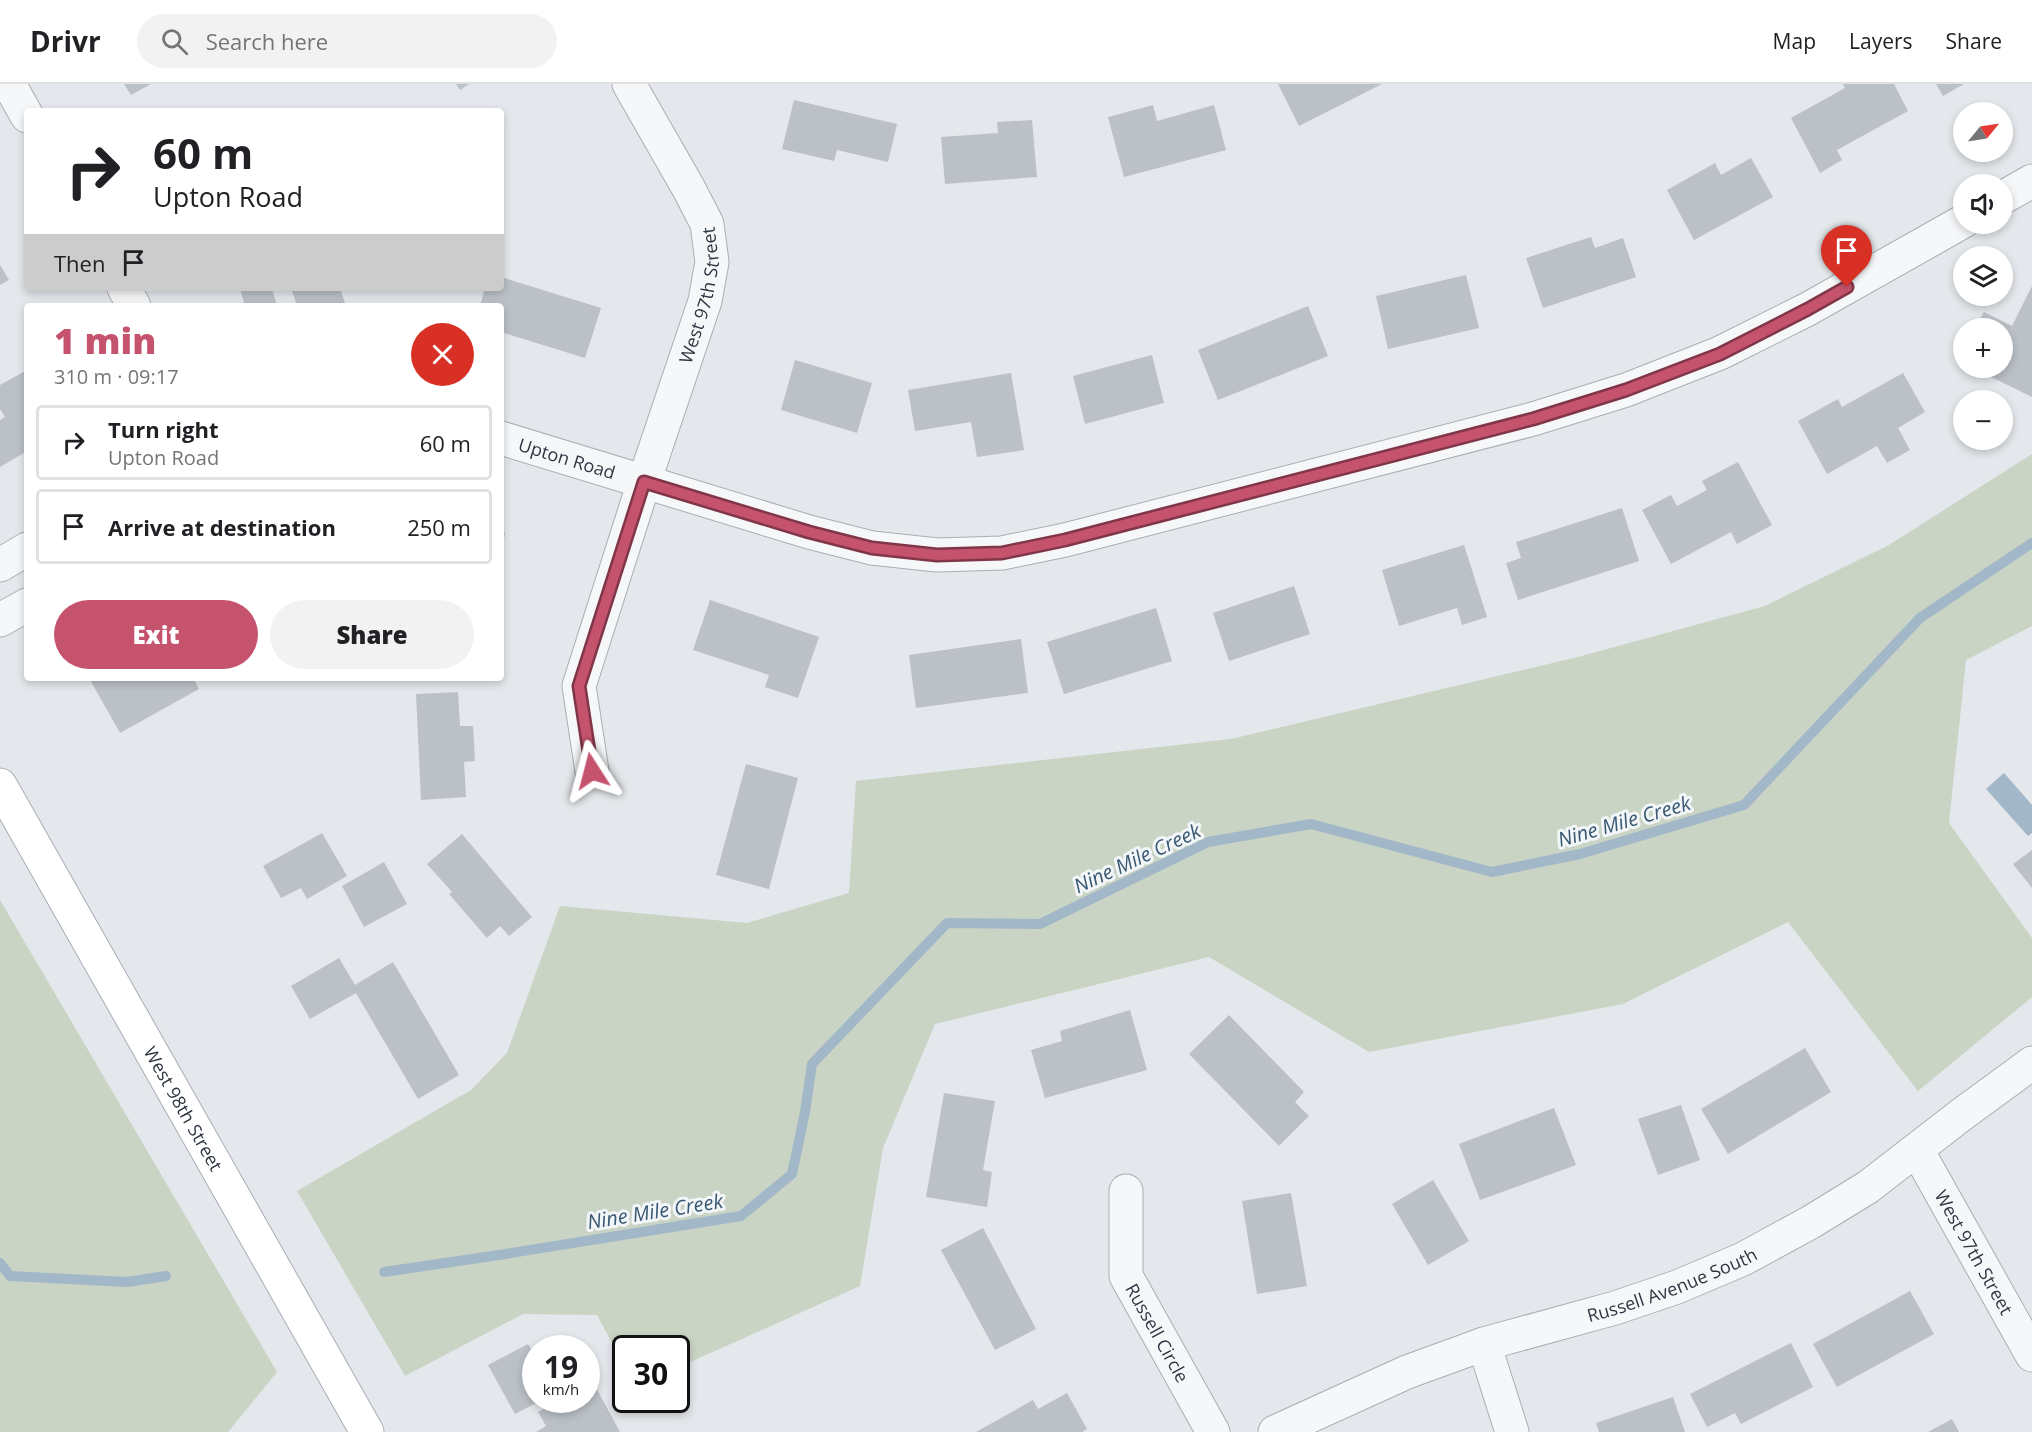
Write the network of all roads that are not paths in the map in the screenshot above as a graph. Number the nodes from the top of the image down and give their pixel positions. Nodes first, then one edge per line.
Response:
1 (9, 84) edge
2 (628, 84) edge
3 (24, 111) edge
4 (2032, 181) edge
5 (2013, 192) edge
6 (1953, 226) edge
7 (504, 439) edge
8 (644, 482) junction
9 (24, 551) edge
10 (0, 565) edge
11 (24, 606) edge
12 (0, 620) edge
13 (592, 771) dead end
14 (0, 785) edge
15 (2032, 1064) edge
16 (1917, 1149) junction
17 (1126, 1191) dead end
18 (1484, 1344) junction
19 (2032, 1355) edge
20 (368, 1432) edge
21 (1213, 1432) edge
22 (1275, 1432) edge
23 (1512, 1432) edge

1 - 3 street
2 - 8 street, West 97th Street
4 - 5 street
6 - 8 street, Upton Road
7 - 8 street, Upton Road
8 - 13 street, West 97th Street
9 - 10 street
11 - 12 street
14 - 20 street, West 98th Street
15 - 16 street, Russell Avenue South
16 - 18 street, Russell Avenue South
16 - 19 street, West 97th Street
17 - 21 street, Russell Circle
18 - 22 street, Russell Avenue South
18 - 23 street

